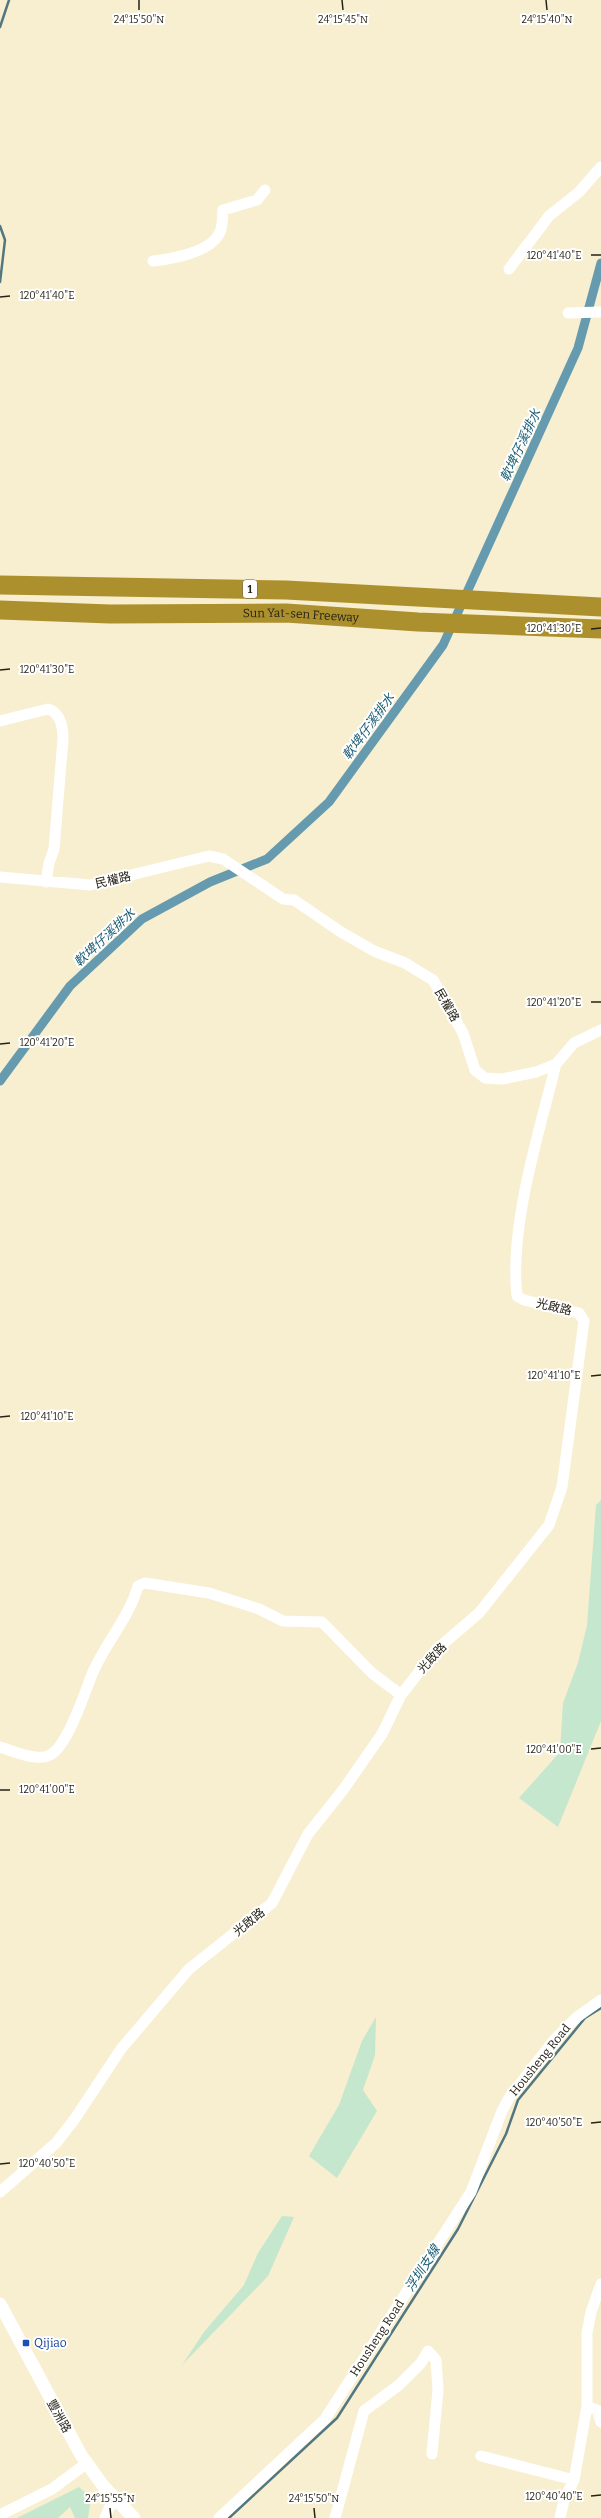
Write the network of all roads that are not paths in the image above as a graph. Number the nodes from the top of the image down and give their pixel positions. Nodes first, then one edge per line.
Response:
1 (601, 167) edge
2 (265, 190) dead end
3 (153, 261) dead end
4 (510, 269) dead end
5 (601, 312) edge
6 (568, 313) dead end
7 (0, 577) edge
8 (0, 585) edge
9 (76, 587) junction
10 (601, 607) edge
11 (0, 610) edge
12 (110, 614) junction
13 (0, 618) edge
14 (601, 629) edge
15 (0, 721) edge
16 (0, 877) edge
17 (46, 882) junction
18 (601, 1030) edge
19 (556, 1064) junction
20 (401, 1695) junction
21 (0, 1747) edge
22 (601, 2000) edge
23 (0, 2192) edge
24 (601, 2284) edge
25 (0, 2304) edge
26 (587, 2406) junction
27 (601, 2422) edge
28 (432, 2454) dead end
29 (481, 2456) dead end
30 (86, 2463) junction
31 (574, 2480) junction
32 (114, 2497) junction
33 (0, 2515) edge
34 (105, 2518) edge
35 (134, 2518) edge
36 (219, 2518) edge
37 (335, 2518) edge
38 (560, 2518) edge

1 - 4 street
2 - 3 street
5 - 6 street
7 - 9 highway
8 - 9 highway, Sun Yat-sen Freeway / 1
9 - 10 highway, Sun Yat-sen Freeway / 1
11 - 12 highway, Sun Yat-sen Freeway / 1
12 - 13 highway
12 - 14 highway, Sun Yat-sen Freeway / 1
15 - 17 street
16 - 17 street, 民權路
17 - 19 street, 民權路
18 - 19 street, 民權路
19 - 20 street, 光啟路
20 - 21 street
20 - 23 street, 光啟路
22 - 36 street, Housheng Road
24 - 26 street
25 - 30 street, 豐洲路
26 - 27 street
26 - 31 street
28 - 37 street
29 - 31 street
30 - 32 street, 豐洲路
30 - 33 street
31 - 38 street
32 - 34 street
32 - 35 street, 豐洲路

